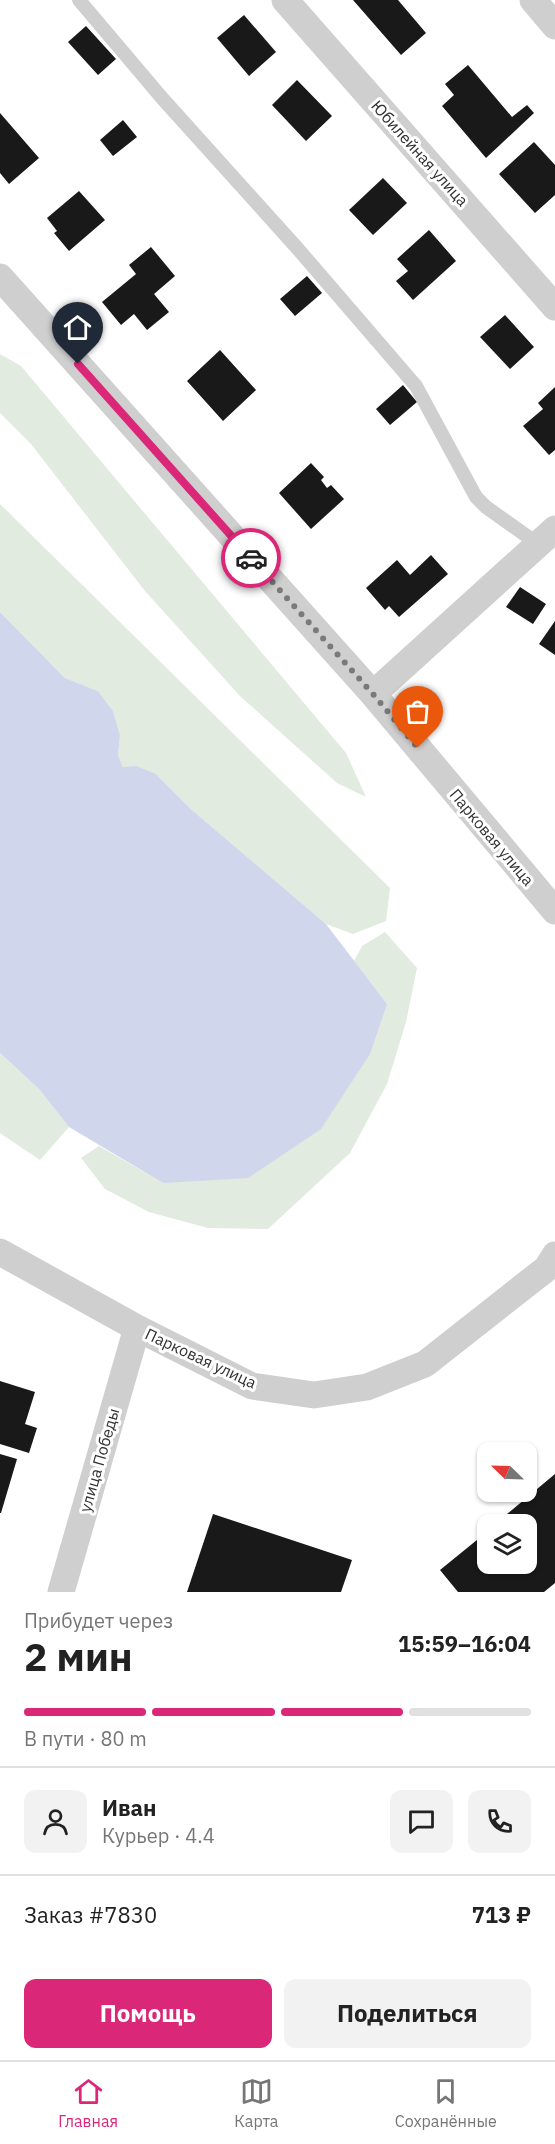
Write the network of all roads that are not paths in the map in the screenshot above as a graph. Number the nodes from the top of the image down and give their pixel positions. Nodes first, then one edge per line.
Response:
1 (79, 0) edge
2 (285, 0) edge
3 (533, 0) edge
4 (555, 26) edge
5 (0, 277) edge
6 (555, 307) edge
7 (547, 537) edge
8 (373, 694) junction
9 (555, 911) edge
10 (0, 1252) edge
11 (552, 1267) edge
12 (137, 1328) junction
13 (61, 1592) edge

1 - 7 lane
2 - 6 street, Юбилейная улица
3 - 4 street
5 - 8 street, Парковая улица
7 - 8 street
8 - 9 street, Парковая улица
10 - 12 street, Парковая улица
11 - 12 street, Парковая улица
12 - 13 street, улица Победы

